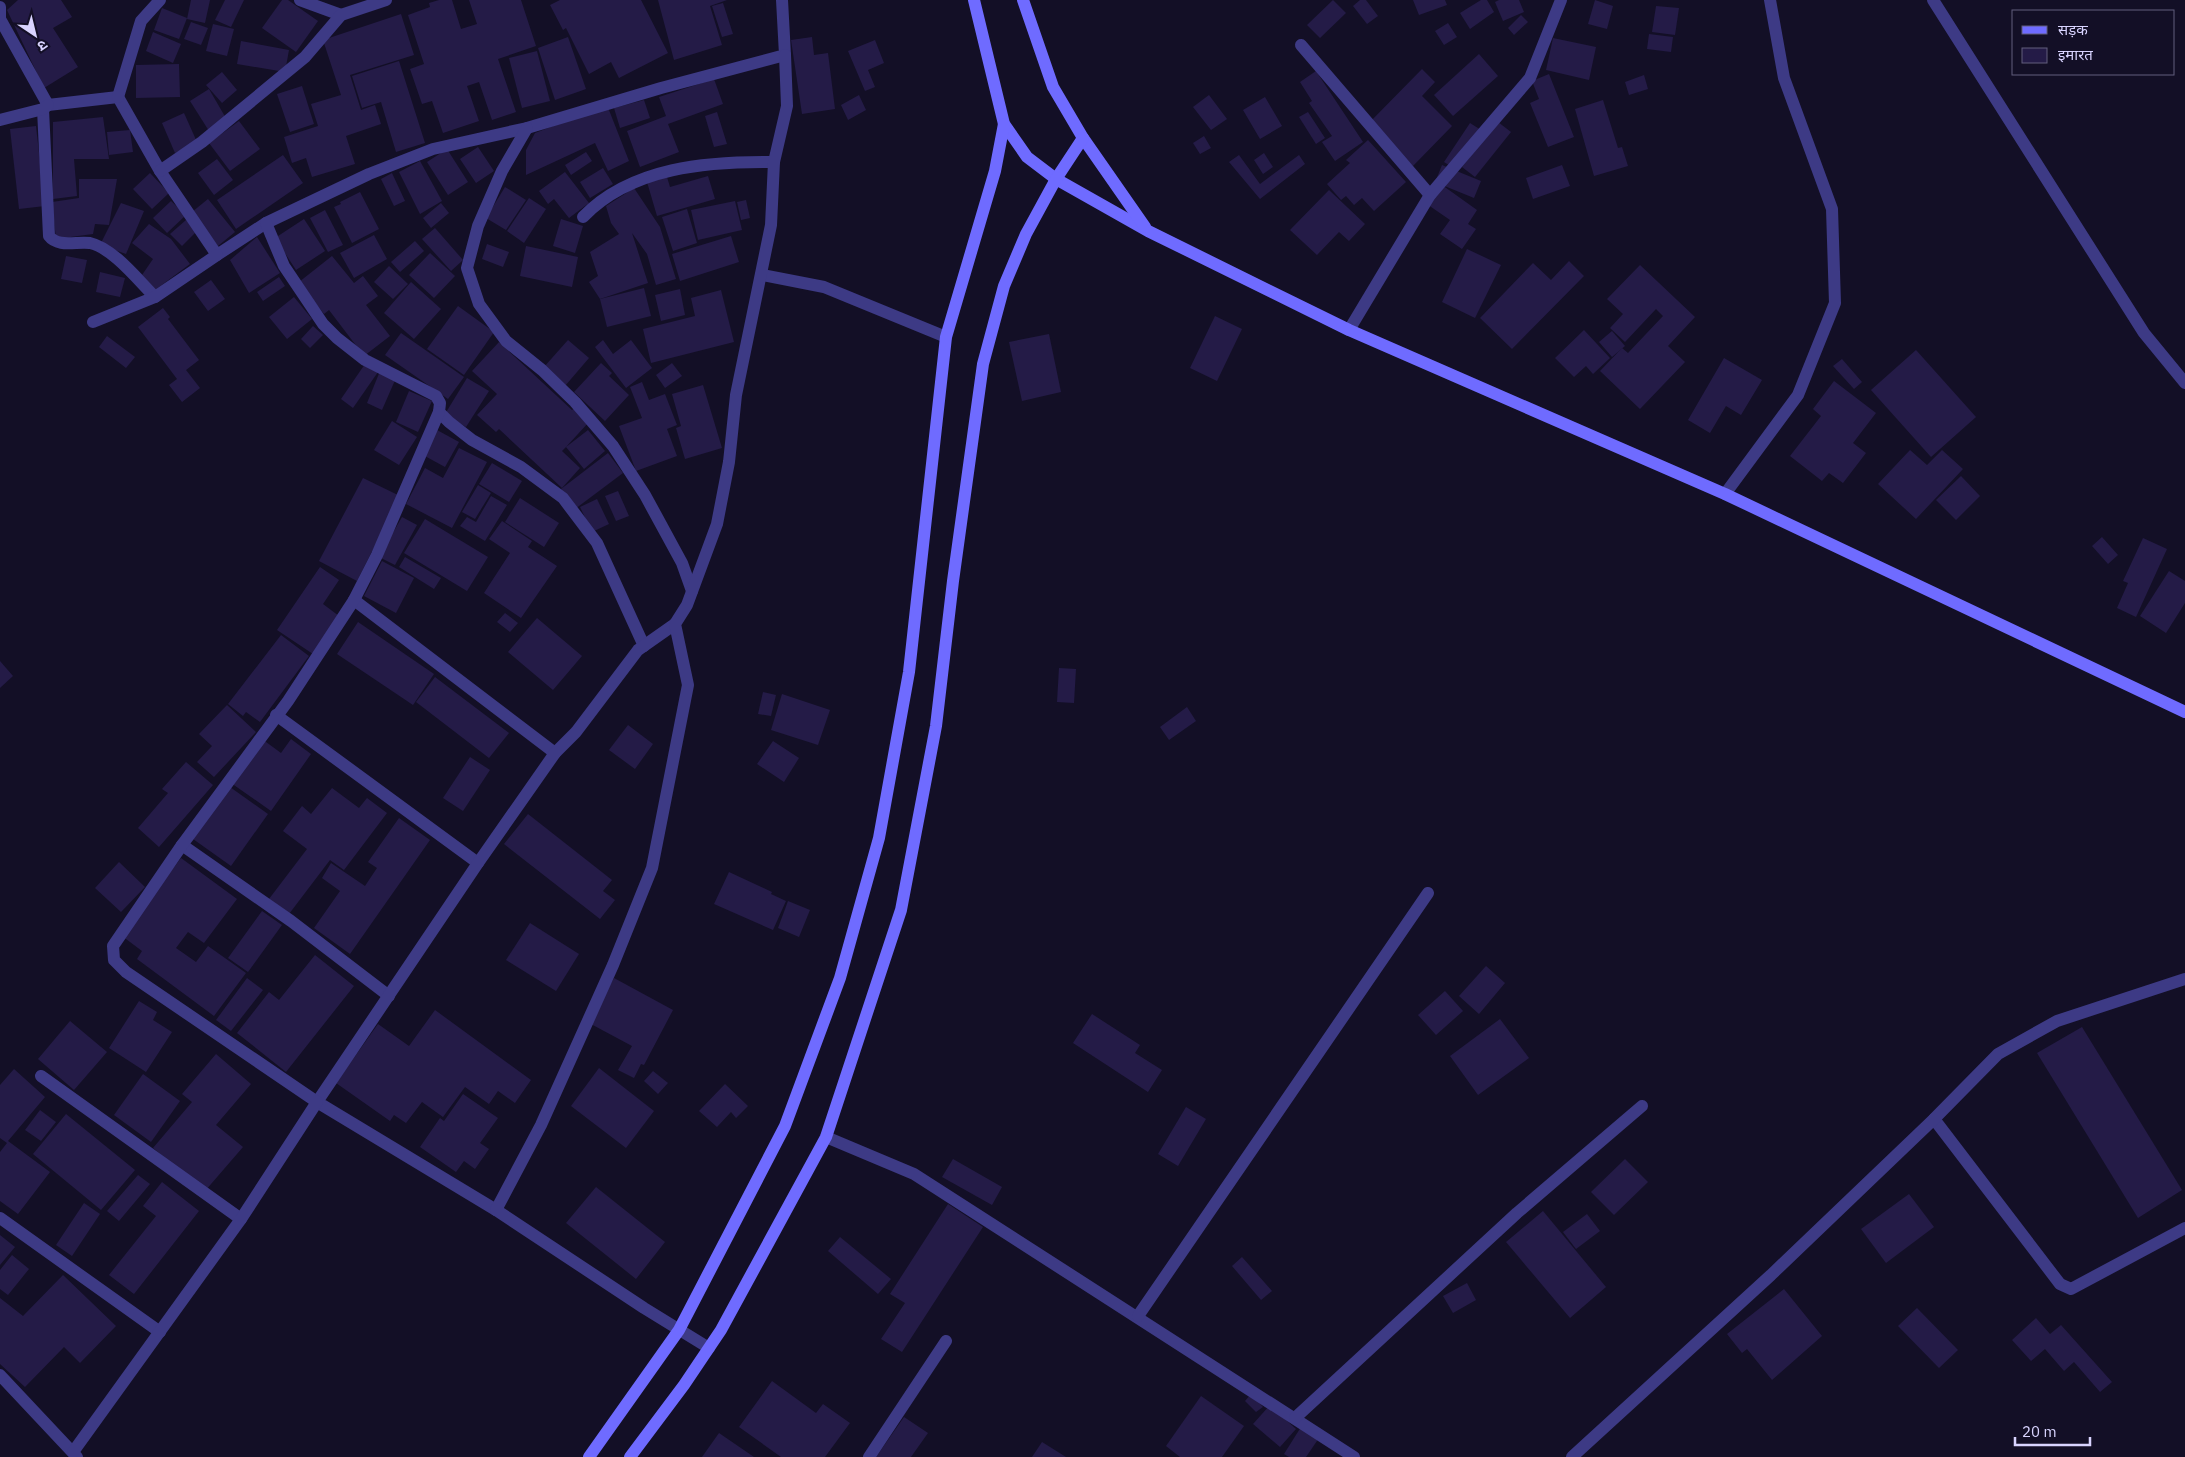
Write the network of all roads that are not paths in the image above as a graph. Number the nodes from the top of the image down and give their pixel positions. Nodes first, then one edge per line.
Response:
1 (160, 0) edge
2 (300, 0) edge
3 (386, 0) edge
4 (782, 0) edge
5 (974, 0) edge
6 (1023, 0) edge
7 (1562, 0) edge
8 (1770, 0) edge
9 (1933, 0) edge
10 (0, 7) edge
11 (341, 15) junction
12 (1301, 46) dead end
13 (784, 55) junction
14 (118, 96) junction
15 (46, 107) junction
16 (0, 120) edge
17 (1004, 124) junction
18 (527, 128) junction
19 (1083, 138) junction
20 (774, 162) junction
21 (160, 171) junction
22 (1056, 179) junction
23 (1430, 194) junction
24 (583, 218) dead end
25 (266, 223) junction
26 (1148, 231) junction
27 (217, 255) junction
28 (762, 275) junction
29 (155, 297) junction
30 (93, 322) dead end
31 (1349, 330) junction
32 (946, 337) junction
33 (2185, 383) edge
34 (439, 412) junction
35 (1725, 494) junction
36 (692, 591) junction
37 (354, 600) junction
38 (676, 624) junction
39 (644, 646) junction
40 (2185, 712) edge
41 (276, 715) junction
42 (555, 753) junction
43 (182, 845) junction
44 (478, 863) junction
45 (1428, 893) dead end
46 (2185, 980) edge
47 (389, 996) junction
48 (41, 1076) dead end
49 (317, 1102) junction
50 (1642, 1106) dead end
51 (1934, 1119) junction
52 (826, 1137) junction
53 (496, 1210) junction
54 (0, 1218) edge
55 (242, 1219) junction
56 (2185, 1228) edge
57 (1138, 1316) junction
58 (679, 1330) junction
59 (160, 1332) junction
60 (946, 1341) dead end
61 (709, 1348) junction
62 (0, 1375) edge
63 (1295, 1418) junction
64 (75, 1455) edge
65 (589, 1457) edge
66 (630, 1457) edge
67 (869, 1457) edge
68 (1354, 1457) edge
69 (1572, 1457) edge

1 - 14 street
2 - 11 street
3 - 11 street
4 - 13 street
5 - 17 street
6 - 19 street
7 - 23 street
8 - 35 street
9 - 33 street
10 - 15 street
11 - 21 street
12 - 23 street
13 - 18 street
13 - 20 street
14 - 15 street
14 - 21 street
15 - 16 street
15 - 29 street
17 - 22 street
17 - 32 street
18 - 25 street
18 - 36 street
19 - 22 street
19 - 26 street
20 - 24 street
20 - 28 street
21 - 27 street
22 - 26 street
22 - 52 street
23 - 31 street
25 - 27 street
25 - 34 street
26 - 31 street
27 - 29 street
28 - 32 street
28 - 36 street
29 - 30 street
31 - 35 street
32 - 58 street
34 - 37 street
34 - 39 street
35 - 40 street
36 - 38 street
37 - 41 street
37 - 42 street
38 - 39 street
38 - 53 street
39 - 42 street
41 - 43 street
41 - 44 street
42 - 44 street
43 - 47 street
43 - 49 street
44 - 47 street
45 - 57 street
46 - 51 street
47 - 49 street
48 - 55 street
49 - 53 street
49 - 55 street
50 - 63 street
51 - 56 street
51 - 69 street
52 - 57 street
52 - 61 street
53 - 58 street
54 - 59 street
55 - 59 street
57 - 63 street
58 - 61 street
58 - 65 street
59 - 64 street
60 - 67 street
61 - 66 street
62 - 64 street
63 - 68 street

